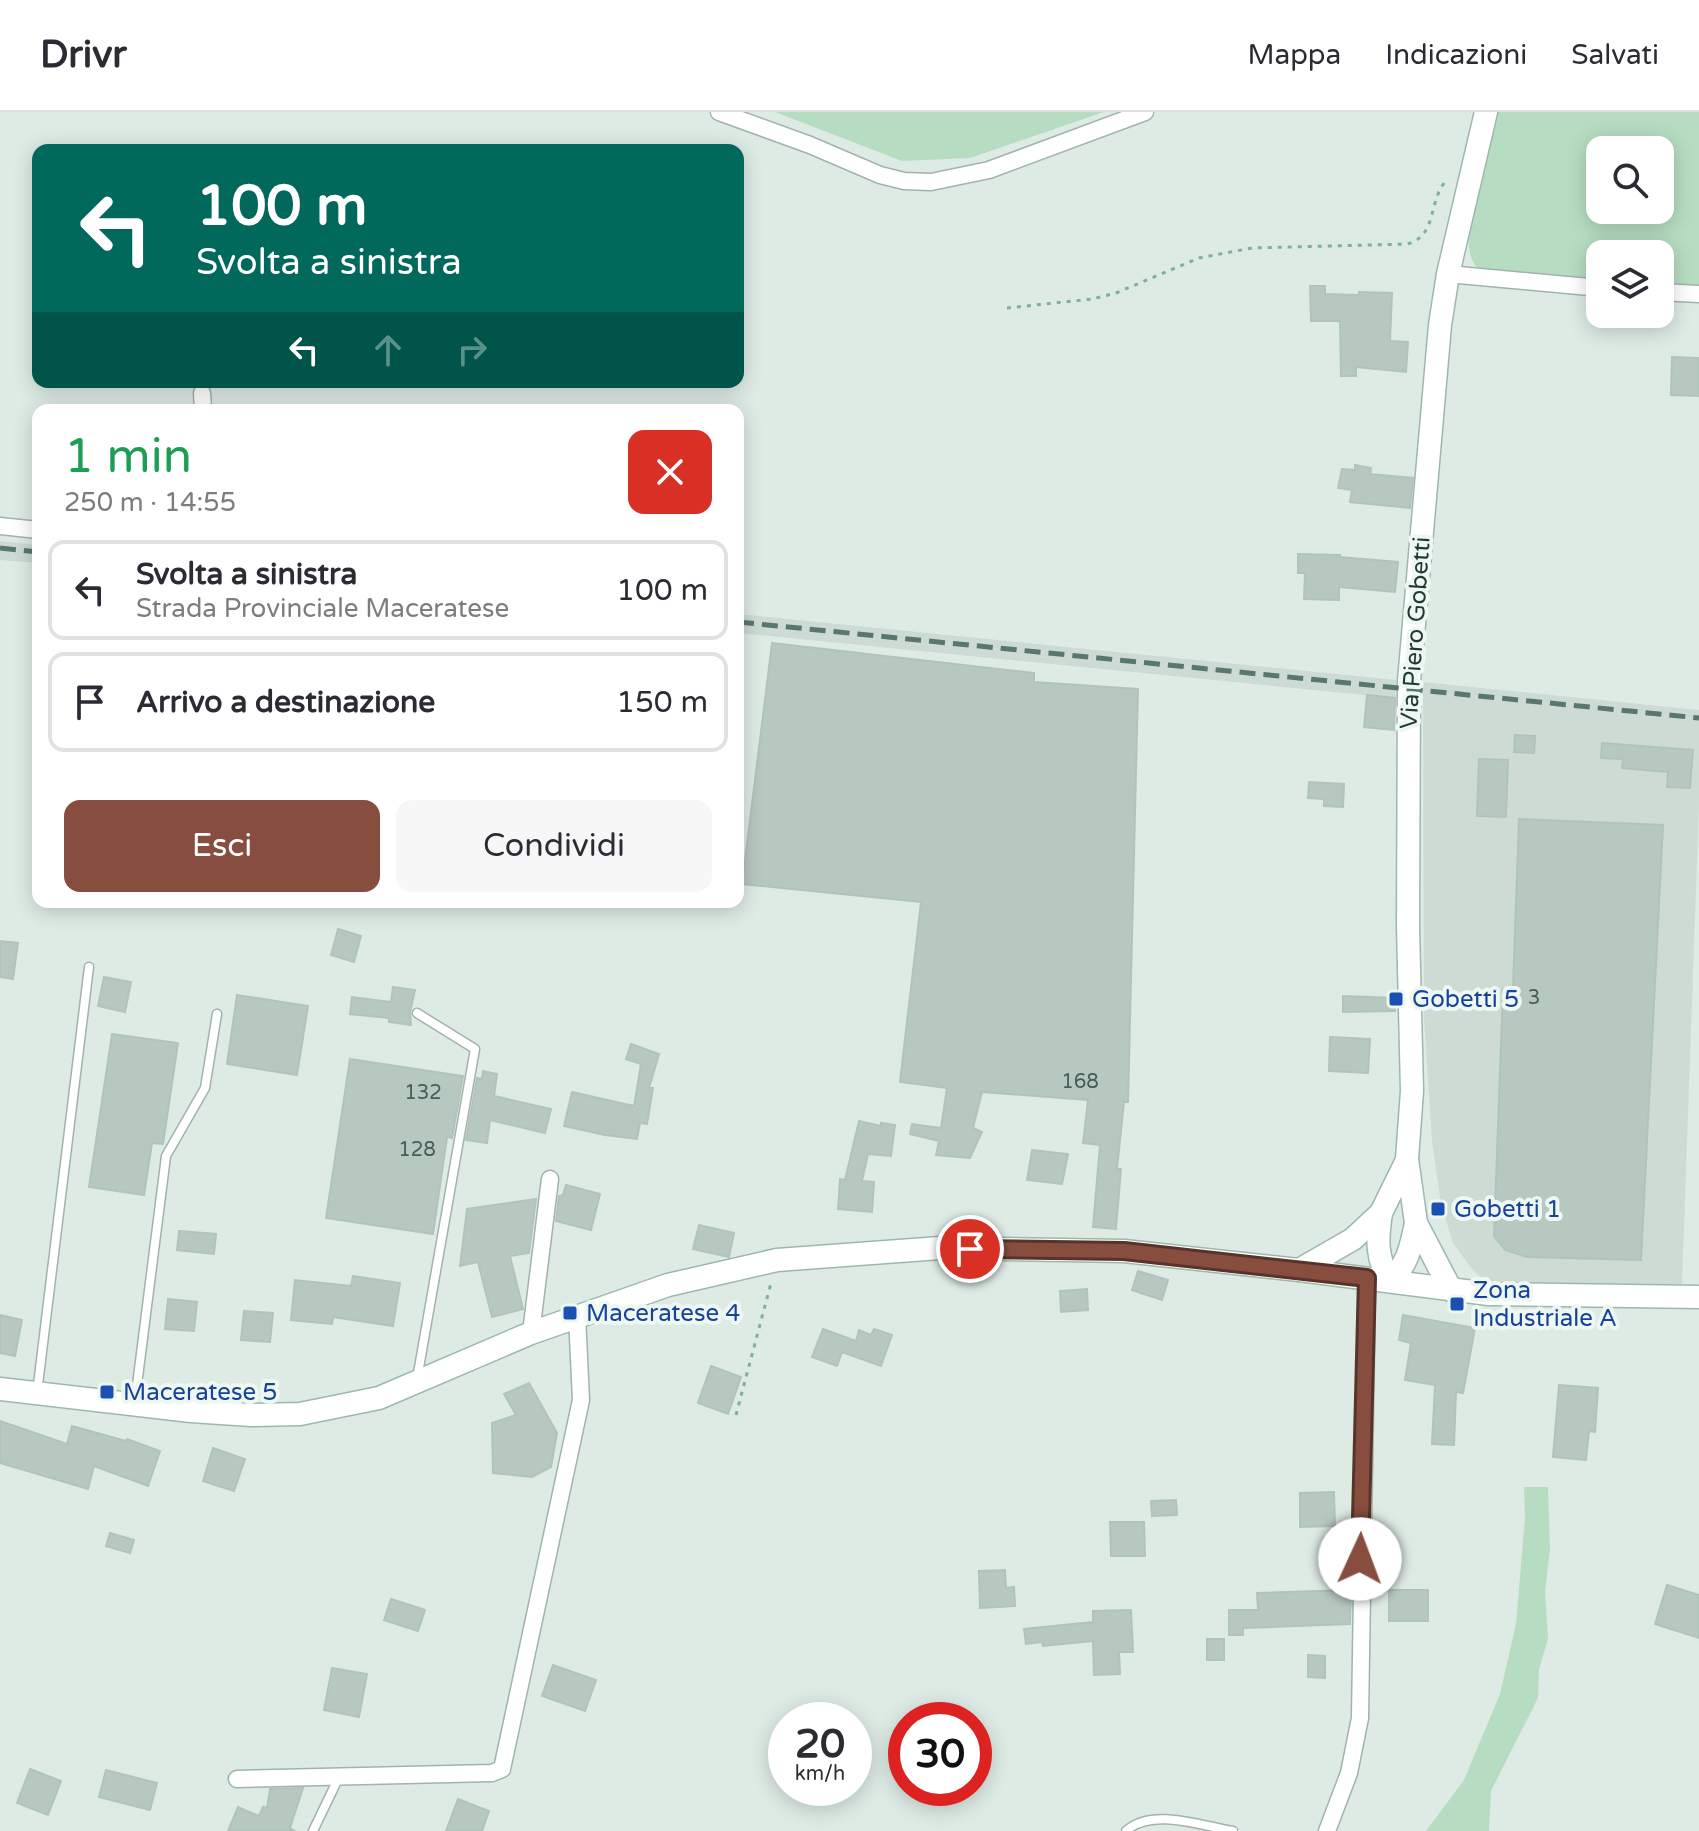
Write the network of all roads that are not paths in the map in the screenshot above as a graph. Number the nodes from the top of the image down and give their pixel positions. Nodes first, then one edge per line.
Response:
1 (719, 112) edge
2 (1145, 112) edge
3 (1486, 112) edge
4 (1448, 274) junction
5 (1586, 287) edge
6 (1674, 293) edge
7 (1699, 294) edge
8 (0, 526) edge
9 (32, 529) edge
10 (89, 967) dead end
11 (417, 1013) dead end
12 (217, 1014) dead end
13 (1407, 1159) junction
14 (550, 1179) dead end
15 (1381, 1213) junction
16 (1416, 1223) junction
17 (1299, 1270) junction
18 (1367, 1278) junction
19 (1390, 1281) junction
20 (1451, 1290) junction
21 (1699, 1297) edge
22 (577, 1316) junction
23 (531, 1333) junction
24 (416, 1384) junction
25 (0, 1389) edge
26 (37, 1394) junction
27 (134, 1406) junction
28 (340, 1777) junction
29 (237, 1779) dead end
30 (313, 1831) edge
31 (1126, 1831) edge
32 (1233, 1831) edge
33 (1327, 1831) edge

1 - 2 street
3 - 4 main road, Via Piero Gobetti
4 - 5 street
4 - 13 main road, Via Piero Gobetti
6 - 7 street
8 - 9 street
10 - 26 lane
11 - 24 lane
12 - 27 lane
13 - 15 main road
13 - 16 main road
14 - 23 street
15 - 17 main road
15 - 19 main road
16 - 19 main road
16 - 20 main road
17 - 18 main road
17 - 22 main road
18 - 19 main road
18 - 33 street
19 - 20 main road
20 - 21 main road
22 - 23 main road
22 - 28 street
23 - 24 main road
24 - 27 main road
25 - 26 main road
26 - 27 main road
28 - 29 street
28 - 30 lane
31 - 32 lane

